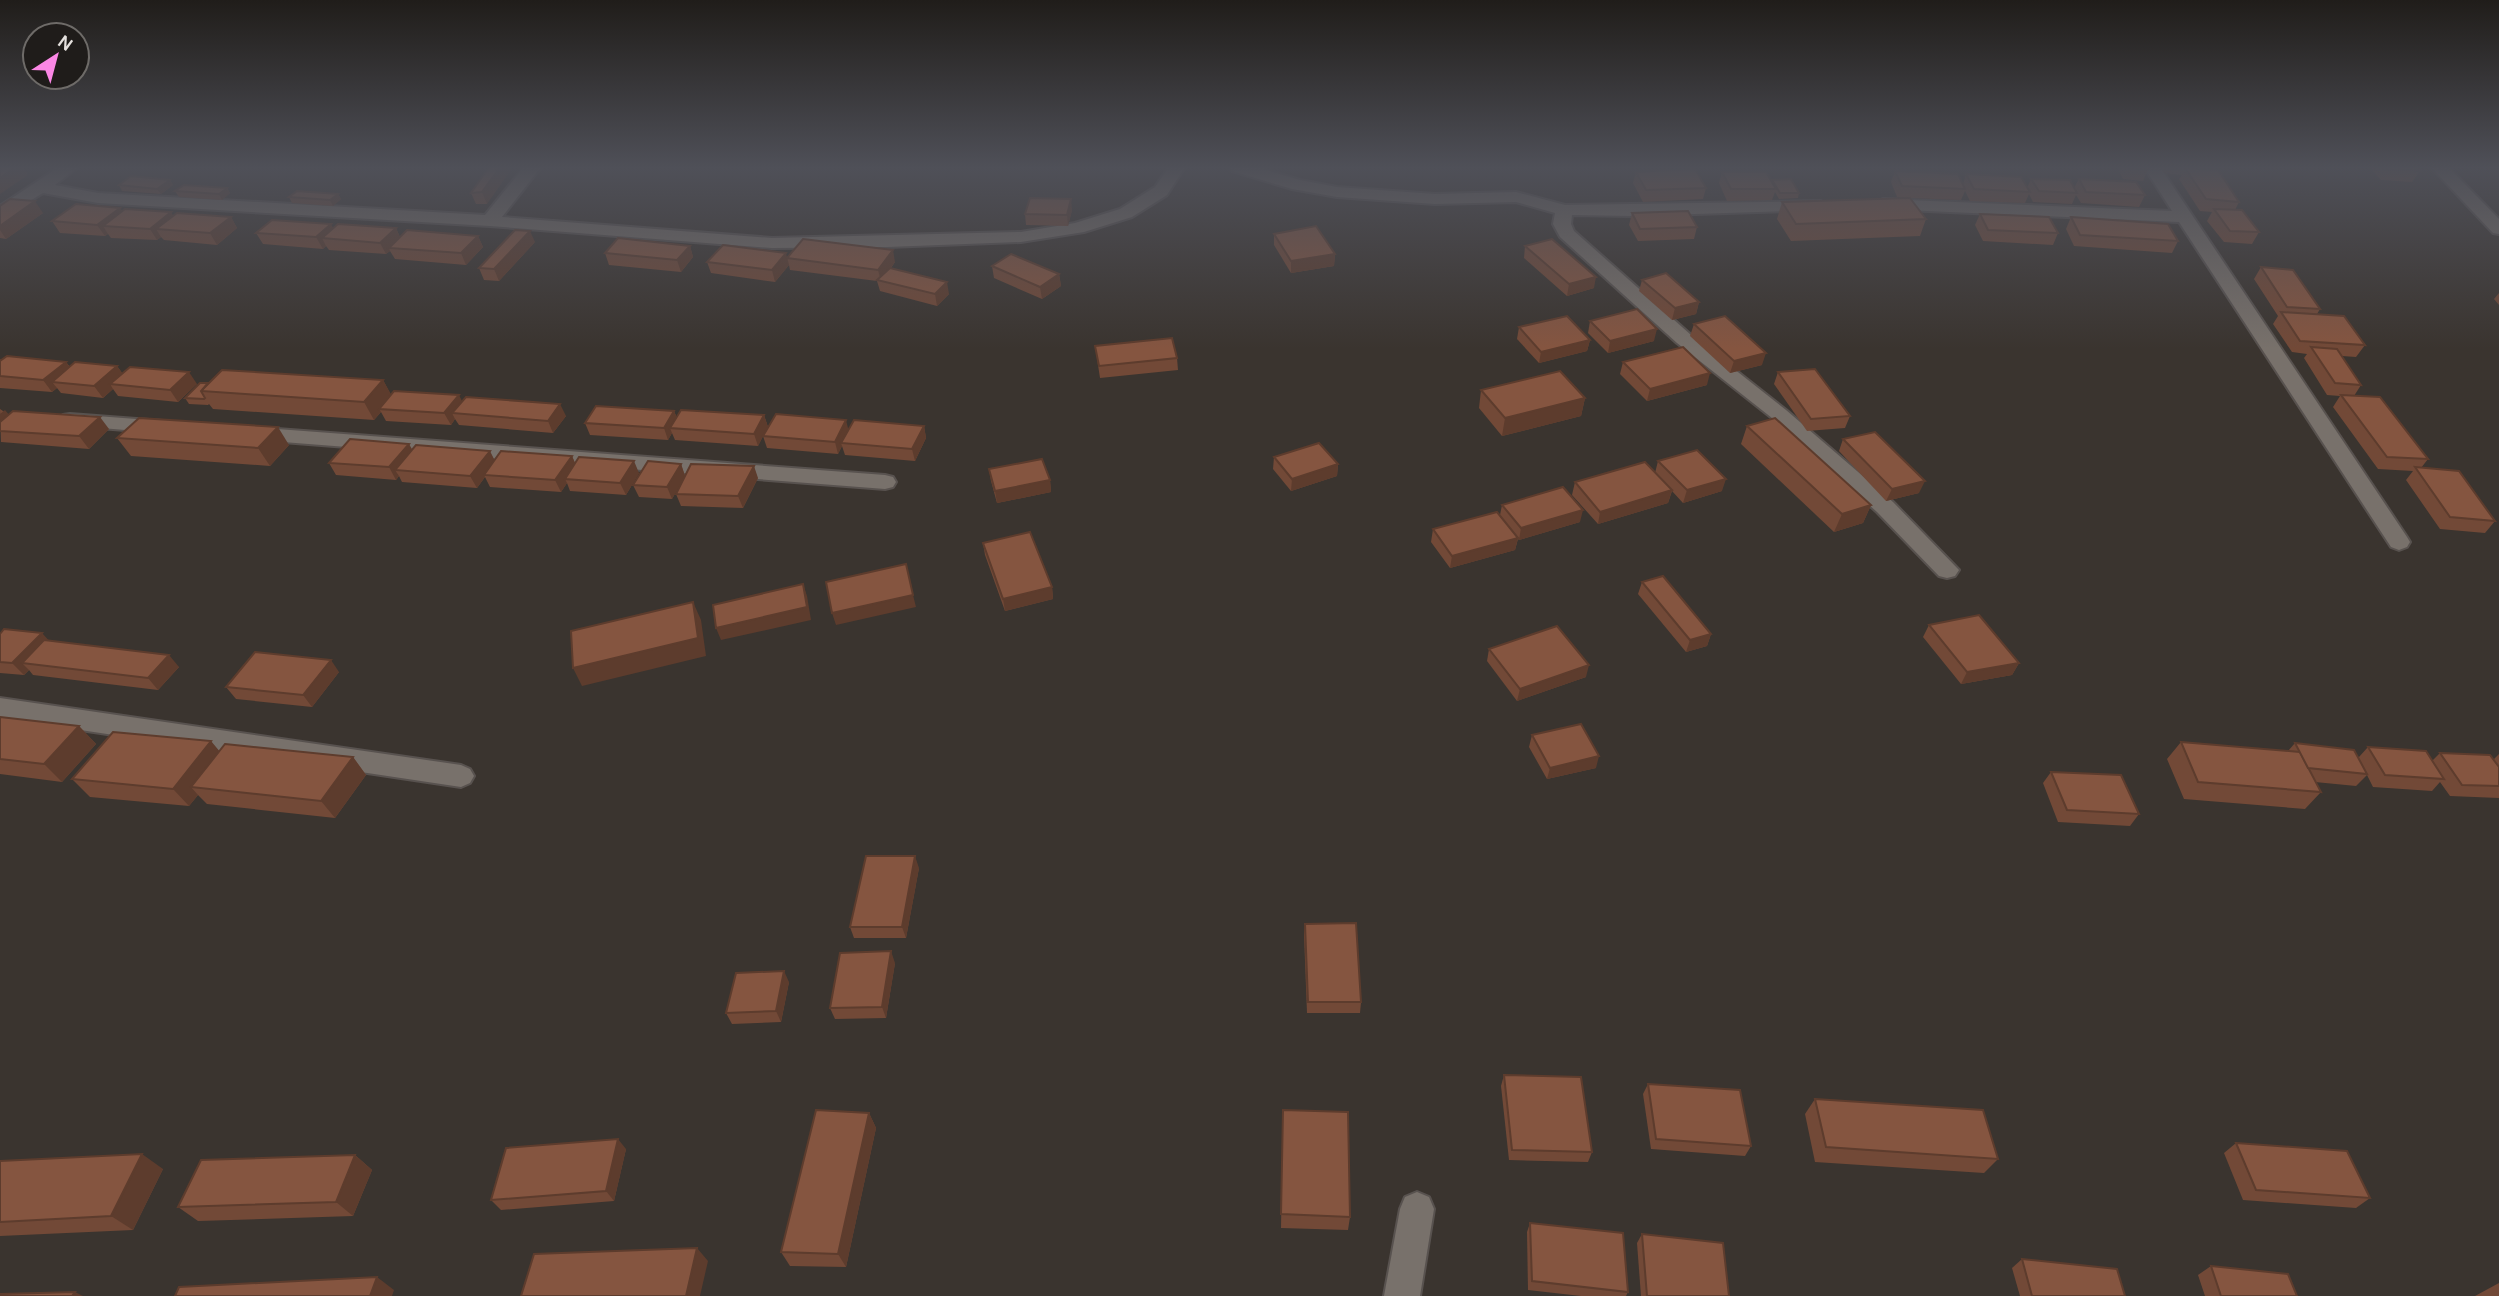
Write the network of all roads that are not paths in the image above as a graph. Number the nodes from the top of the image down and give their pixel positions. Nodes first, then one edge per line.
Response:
1 (573, 227) edge
2 (1080, 227) edge
3 (1563, 227) edge
4 (2192, 227) edge
5 (55, 418) edge
6 (180, 428) edge
7 (235, 432) edge
8 (886, 482) dead end
9 (2399, 542) dead end
10 (1947, 570) dead end
11 (0, 708) edge
12 (461, 776) dead end
13 (1417, 1209) dead end
14 (1402, 1296) edge

1 - 2 street
3 - 10 street
4 - 9 street
5 - 6 street
7 - 8 street
11 - 12 street
13 - 14 street

